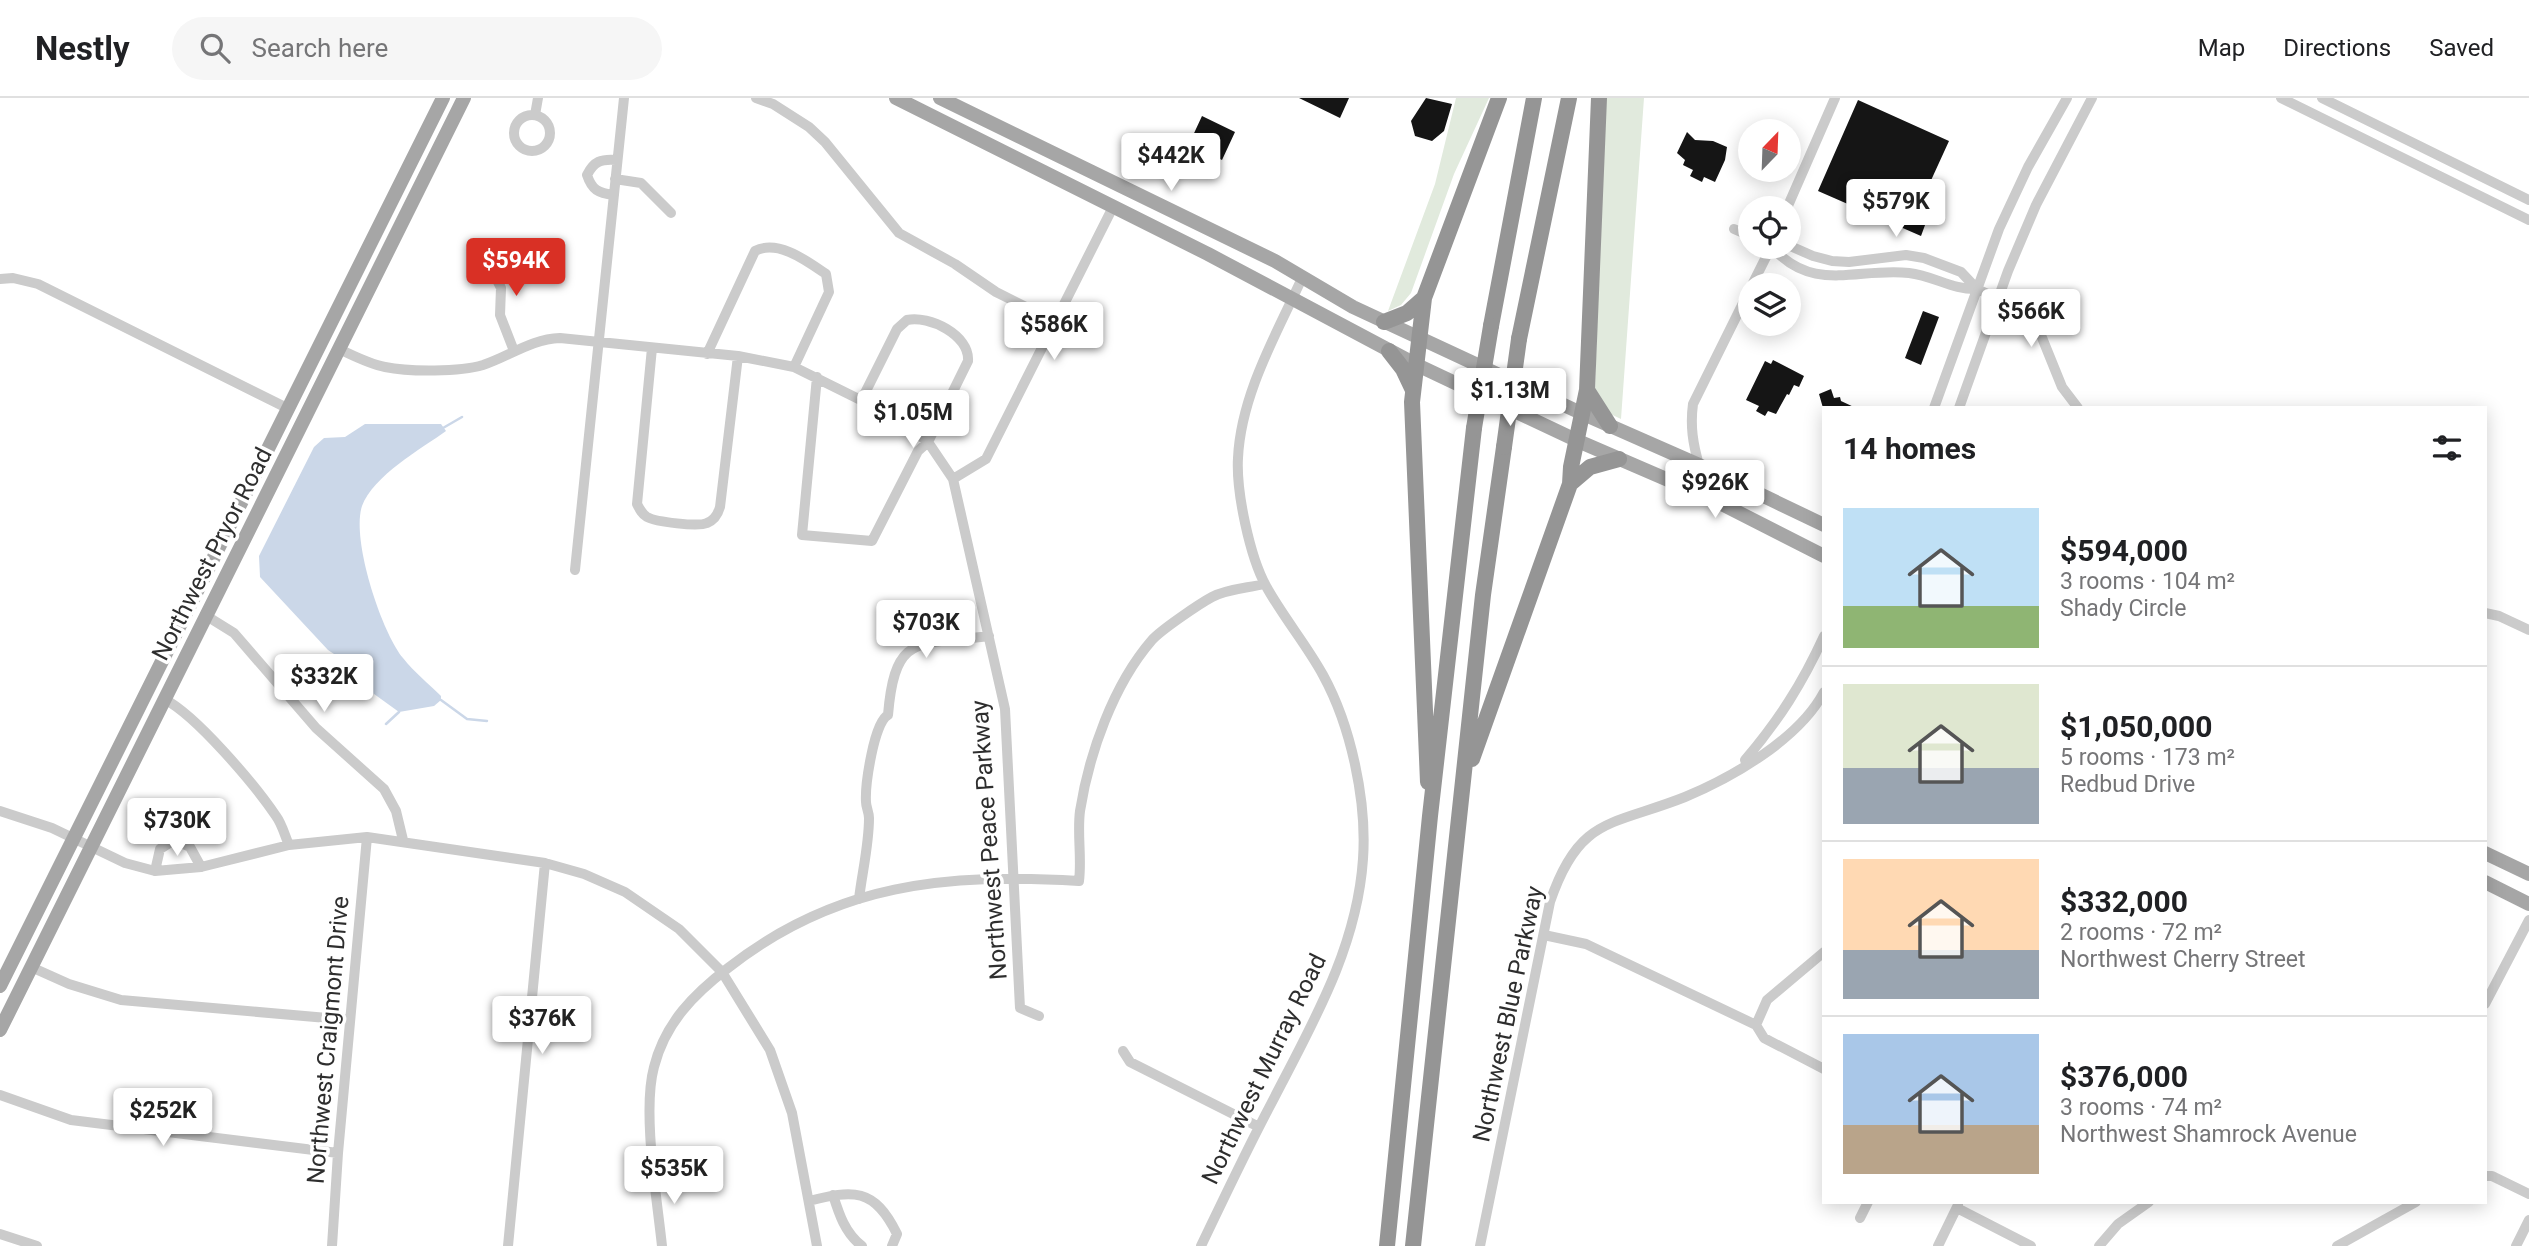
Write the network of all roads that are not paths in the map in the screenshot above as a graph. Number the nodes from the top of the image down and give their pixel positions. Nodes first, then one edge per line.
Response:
1 (443, 98) edge
2 (464, 98) edge
3 (538, 98) edge
4 (625, 98) edge
5 (756, 98) edge
6 (896, 98) edge
7 (940, 98) edge
8 (1499, 98) edge
9 (1534, 98) edge
10 (1569, 98) edge
11 (1599, 98) edge
12 (1835, 98) edge
13 (2067, 98) edge
14 (2092, 98) edge
15 (2281, 98) edge
16 (2322, 98) edge
17 (535, 115) dead end
18 (616, 160) junction
19 (615, 178) junction
20 (614, 195) junction
21 (1792, 196) edge
22 (2529, 200) edge
23 (1154, 204) junction
24 (1113, 206) junction
25 (671, 213) dead end
26 (2529, 220) edge
27 (1734, 229) dead end
28 (1738, 231) edge
29 (375, 232) junction
30 (1801, 251) edge
31 (1783, 259) edge
32 (487, 260) dead end
33 (1303, 276) junction
34 (0, 279) edge
35 (1977, 289) junction
36 (1424, 298) junction
37 (1293, 299) junction
38 (1998, 299) junction
39 (360, 306) junction
40 (1738, 313) edge
41 (1056, 322) junction
42 (1384, 322) junction
43 (1419, 337) junction
44 (598, 342) junction
45 (652, 348) junction
46 (339, 349) junction
47 (514, 351) junction
48 (1389, 351) junction
49 (706, 355) junction
50 (738, 356) junction
51 (1415, 364) junction
52 (794, 367) junction
53 (817, 377) junction
54 (1587, 390) junction
55 (1413, 391) junction
56 (862, 399) junction
57 (1935, 406) edge
58 (1960, 406) edge
59 (2076, 406) edge
60 (287, 408) junction
61 (1581, 413) junction
62 (1611, 426) junction
63 (1578, 441) junction
64 (928, 442) junction
65 (1619, 458) junction
66 (1699, 465) junction
67 (953, 479) junction
68 (1570, 484) junction
69 (1822, 524) edge
70 (1822, 555) edge
71 (575, 570) dead end
72 (1264, 584) junction
73 (2487, 613) edge
74 (205, 615) junction
75 (2529, 630) edge
76 (989, 636) junction
77 (1822, 640) edge
78 (1822, 695) edge
79 (164, 699) junction
80 (1736, 770) junction
81 (1462, 791) junction
82 (0, 811) edge
83 (1430, 816) junction
84 (368, 837) junction
85 (74, 838) junction
86 (403, 841) junction
87 (289, 845) junction
88 (90, 846) junction
89 (2487, 854) edge
90 (545, 863) junction
91 (201, 867) junction
92 (155, 870) junction
93 (2529, 873) edge
94 (1013, 877) junction
95 (2487, 884) edge
96 (859, 899) junction
97 (2529, 904) edge
98 (2529, 920) edge
99 (1544, 935) junction
100 (1822, 953) edge
101 (31, 967) junction
102 (722, 972) junction
103 (0, 985) edge
104 (2487, 1000) edge
105 (1039, 1016) dead end
106 (351, 1020) junction
107 (1756, 1025) junction
108 (0, 1030) edge
109 (1124, 1051) dead end
110 (1822, 1068) edge
111 (0, 1095) edge
112 (1259, 1126) junction
113 (338, 1153) junction
114 (2487, 1176) edge
115 (2529, 1194) edge
116 (833, 1195) junction
117 (809, 1201) junction
118 (1867, 1204) edge
119 (2146, 1204) edge
120 (2412, 1204) edge
121 (1958, 1205) edge
122 (1860, 1218) dead end
123 (2529, 1220) edge
124 (0, 1234) edge
125 (37, 1246) edge
126 (332, 1246) edge
127 (508, 1246) edge
128 (662, 1246) edge
129 (817, 1246) edge
130 (862, 1246) edge
131 (892, 1246) edge
132 (1201, 1246) edge
133 (1387, 1246) edge
134 (1413, 1246) edge
135 (1480, 1246) edge
136 (1938, 1246) edge
137 (2031, 1246) edge
138 (2099, 1246) edge
139 (2337, 1246) edge
140 (2516, 1246) edge

1 - 29 main road, Northwest Pryor Road
2 - 39 main road, Northwest Pryor Road
3 - 17 street
4 - 18 street
5 - 41 street
6 - 24 main road
7 - 23 main road
8 - 36 highway
9 - 83 highway, bridge
10 - 81 highway, bridge
11 - 54 highway
12 - 21 street
13 - 35 street
14 - 38 street
15 - 26 street
16 - 22 street
18 - 19 street
18 - 20 street
19 - 20 street
19 - 25 street
20 - 44 street
23 - 24 main road
23 - 33 main road
24 - 37 main road
24 - 41 street
27 - 28 street
29 - 39 main road
29 - 60 main road, Northwest Pryor Road
30 - 35 street
31 - 35 street
32 - 47 street
33 - 37 street, Northwest Murray Road
33 - 42 main road
34 - 60 street
35 - 38 street
35 - 57 street
36 - 42 highway
36 - 43 highway
37 - 48 main road
37 - 72 street, Northwest Murray Road
38 - 58 street
38 - 59 street
39 - 46 main road, Northwest Pryor Road
40 - 66 street
41 - 67 street
42 - 43 main road
43 - 51 highway
43 - 61 main road
44 - 45 street, Northwest Peace Parkway
44 - 47 street, Northwest Peace Parkway
44 - 71 street
45 - 49 street, Northwest Peace Parkway
45 - 50 street
46 - 47 street, Northwest Peace Parkway
46 - 74 main road, Northwest Pryor Road
48 - 51 main road
48 - 55 highway
49 - 50 street, Northwest Peace Parkway
49 - 52 street
50 - 52 street, Northwest Peace Parkway
51 - 55 highway
51 - 63 main road
52 - 53 street, Northwest Peace Parkway
53 - 56 street, Northwest Peace Parkway
53 - 64 street
54 - 61 highway
54 - 62 highway
55 - 83 highway
56 - 64 street, Northwest Peace Parkway
56 - 64 street
60 - 85 main road, Northwest Pryor Road
61 - 62 main road
61 - 63 highway
62 - 66 main road
63 - 65 main road
63 - 68 highway
64 - 67 street, Northwest Peace Parkway
65 - 68 highway
65 - 70 main road
66 - 69 main road
67 - 76 street, Northwest Peace Parkway
68 - 81 highway
72 - 94 street
72 - 112 street, Northwest Murray Road
73 - 75 street
74 - 79 main road, Northwest Pryor Road
74 - 86 street
76 - 94 street, Northwest Peace Parkway
76 - 96 street
77 - 80 street, Northwest Blue Parkway
78 - 80 street, Northwest Blue Parkway
79 - 87 street
79 - 88 main road, Northwest Pryor Road
80 - 99 street, Northwest Blue Parkway
81 - 134 highway
82 - 85 street
83 - 133 highway
84 - 86 street
84 - 87 street
84 - 106 street, Northwest Craigmont Drive
85 - 88 street
85 - 103 main road, Northwest Pryor Road
86 - 90 street
87 - 91 street
88 - 92 street
88 - 101 main road, Northwest Pryor Road
89 - 93 main road
90 - 102 street
90 - 127 street
91 - 92 street
91 - 92 street
94 - 96 street
94 - 105 street, Northwest Peace Parkway
95 - 97 main road
96 - 102 street
98 - 104 street
99 - 107 street
99 - 135 street, Northwest Blue Parkway
100 - 107 street
101 - 106 street
101 - 108 main road, Northwest Pryor Road
102 - 117 street
102 - 128 street
106 - 113 street, Northwest Craigmont Drive
107 - 110 street
109 - 112 street
111 - 113 street
112 - 132 street, Northwest Murray Road
113 - 126 street, Northwest Craigmont Drive
114 - 115 street
116 - 117 street
116 - 130 street
116 - 131 street
117 - 129 street
118 - 122 street
119 - 138 street
120 - 139 street
121 - 136 street
121 - 137 street
123 - 140 street
124 - 125 street

